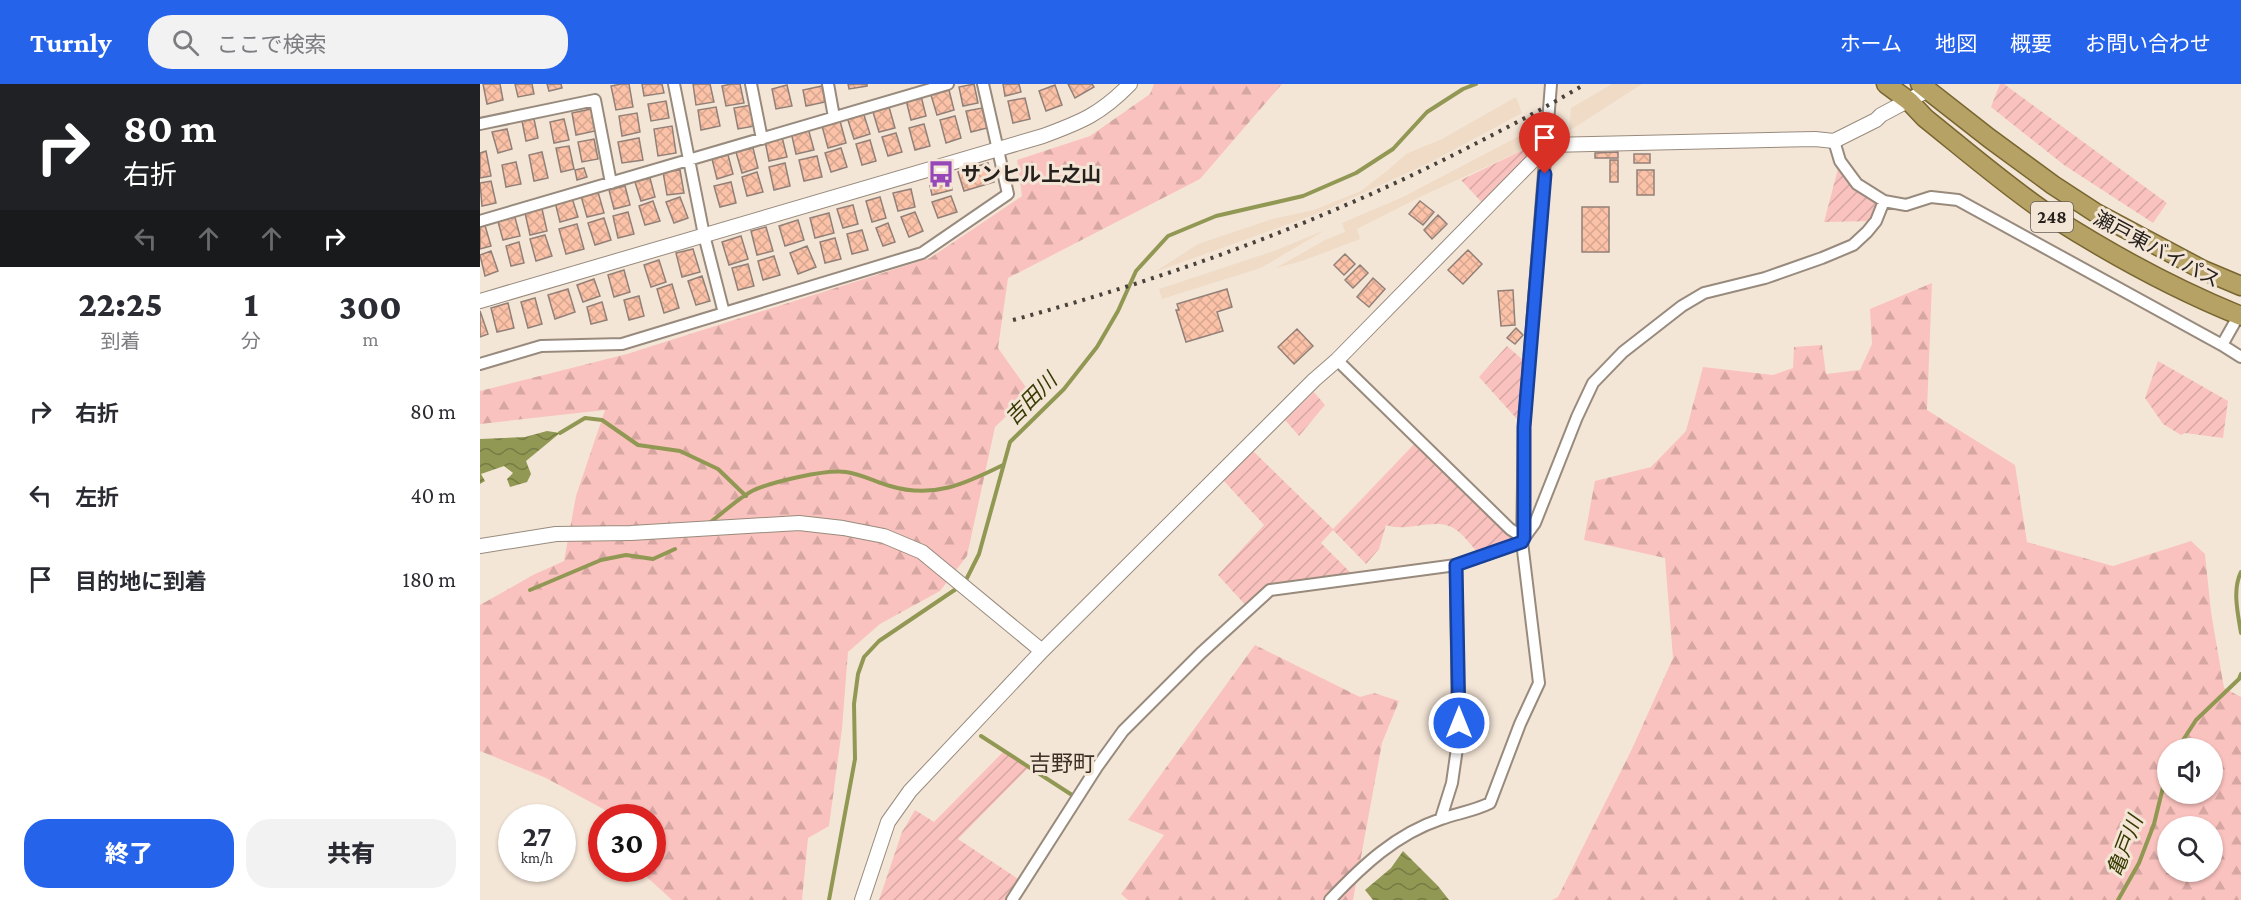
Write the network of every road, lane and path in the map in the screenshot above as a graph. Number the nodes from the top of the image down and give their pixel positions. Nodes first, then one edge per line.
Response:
1 (674, 84) edge
2 (751, 84) edge
3 (828, 84) edge
4 (906, 84) edge
5 (948, 84) edge
6 (983, 84) edge
7 (1130, 84) edge
8 (1886, 84) edge
9 (1551, 85) edge
10 (1927, 86) edge
11 (909, 96) junction
12 (1909, 101) junction
13 (834, 117) junction
14 (480, 123) edge
15 (762, 139) junction
16 (1834, 141) junction
17 (1548, 145) junction
18 (999, 151) junction
19 (689, 161) junction
20 (611, 183) junction
21 (1884, 201) junction
22 (480, 221) edge
23 (704, 235) junction
24 (2241, 286) edge
25 (480, 301) edge
26 (724, 313) junction
27 (2240, 316) edge
28 (2222, 345) junction
29 (2241, 357) edge
30 (1337, 360) junction
31 (480, 364) edge
32 (1523, 540) junction
33 (480, 546) edge
34 (1456, 565) junction
35 (1042, 651) junction
36 (1441, 819) junction
37 (862, 900) edge
38 (1012, 900) edge
39 (1330, 900) edge

1 - 19 street
2 - 15 street
3 - 13 street
4 - 11 street
5 - 11 street
6 - 18 street
7 - 18 street
8 - 12 highway, 瀬戸東バイパス / 248
9 - 17 street
10 - 12 street
10 - 24 highway, 瀬戸東バイパス / 248
11 - 13 street
12 - 16 street
12 - 27 highway, 瀬戸東バイパス / 248
13 - 15 street
14 - 20 street
15 - 19 street
16 - 17 street
16 - 21 street
17 - 30 street
17 - 32 street
18 - 23 street
18 - 26 street
19 - 20 street
19 - 23 street
20 - 22 street
21 - 28 street
21 - 32 street
23 - 25 street
23 - 26 street
26 - 31 street
27 - 28 street
28 - 29 street
30 - 32 street
30 - 35 street
32 - 34 street
32 - 36 street
33 - 35 street
34 - 36 street
34 - 38 street
35 - 37 street
36 - 39 street

